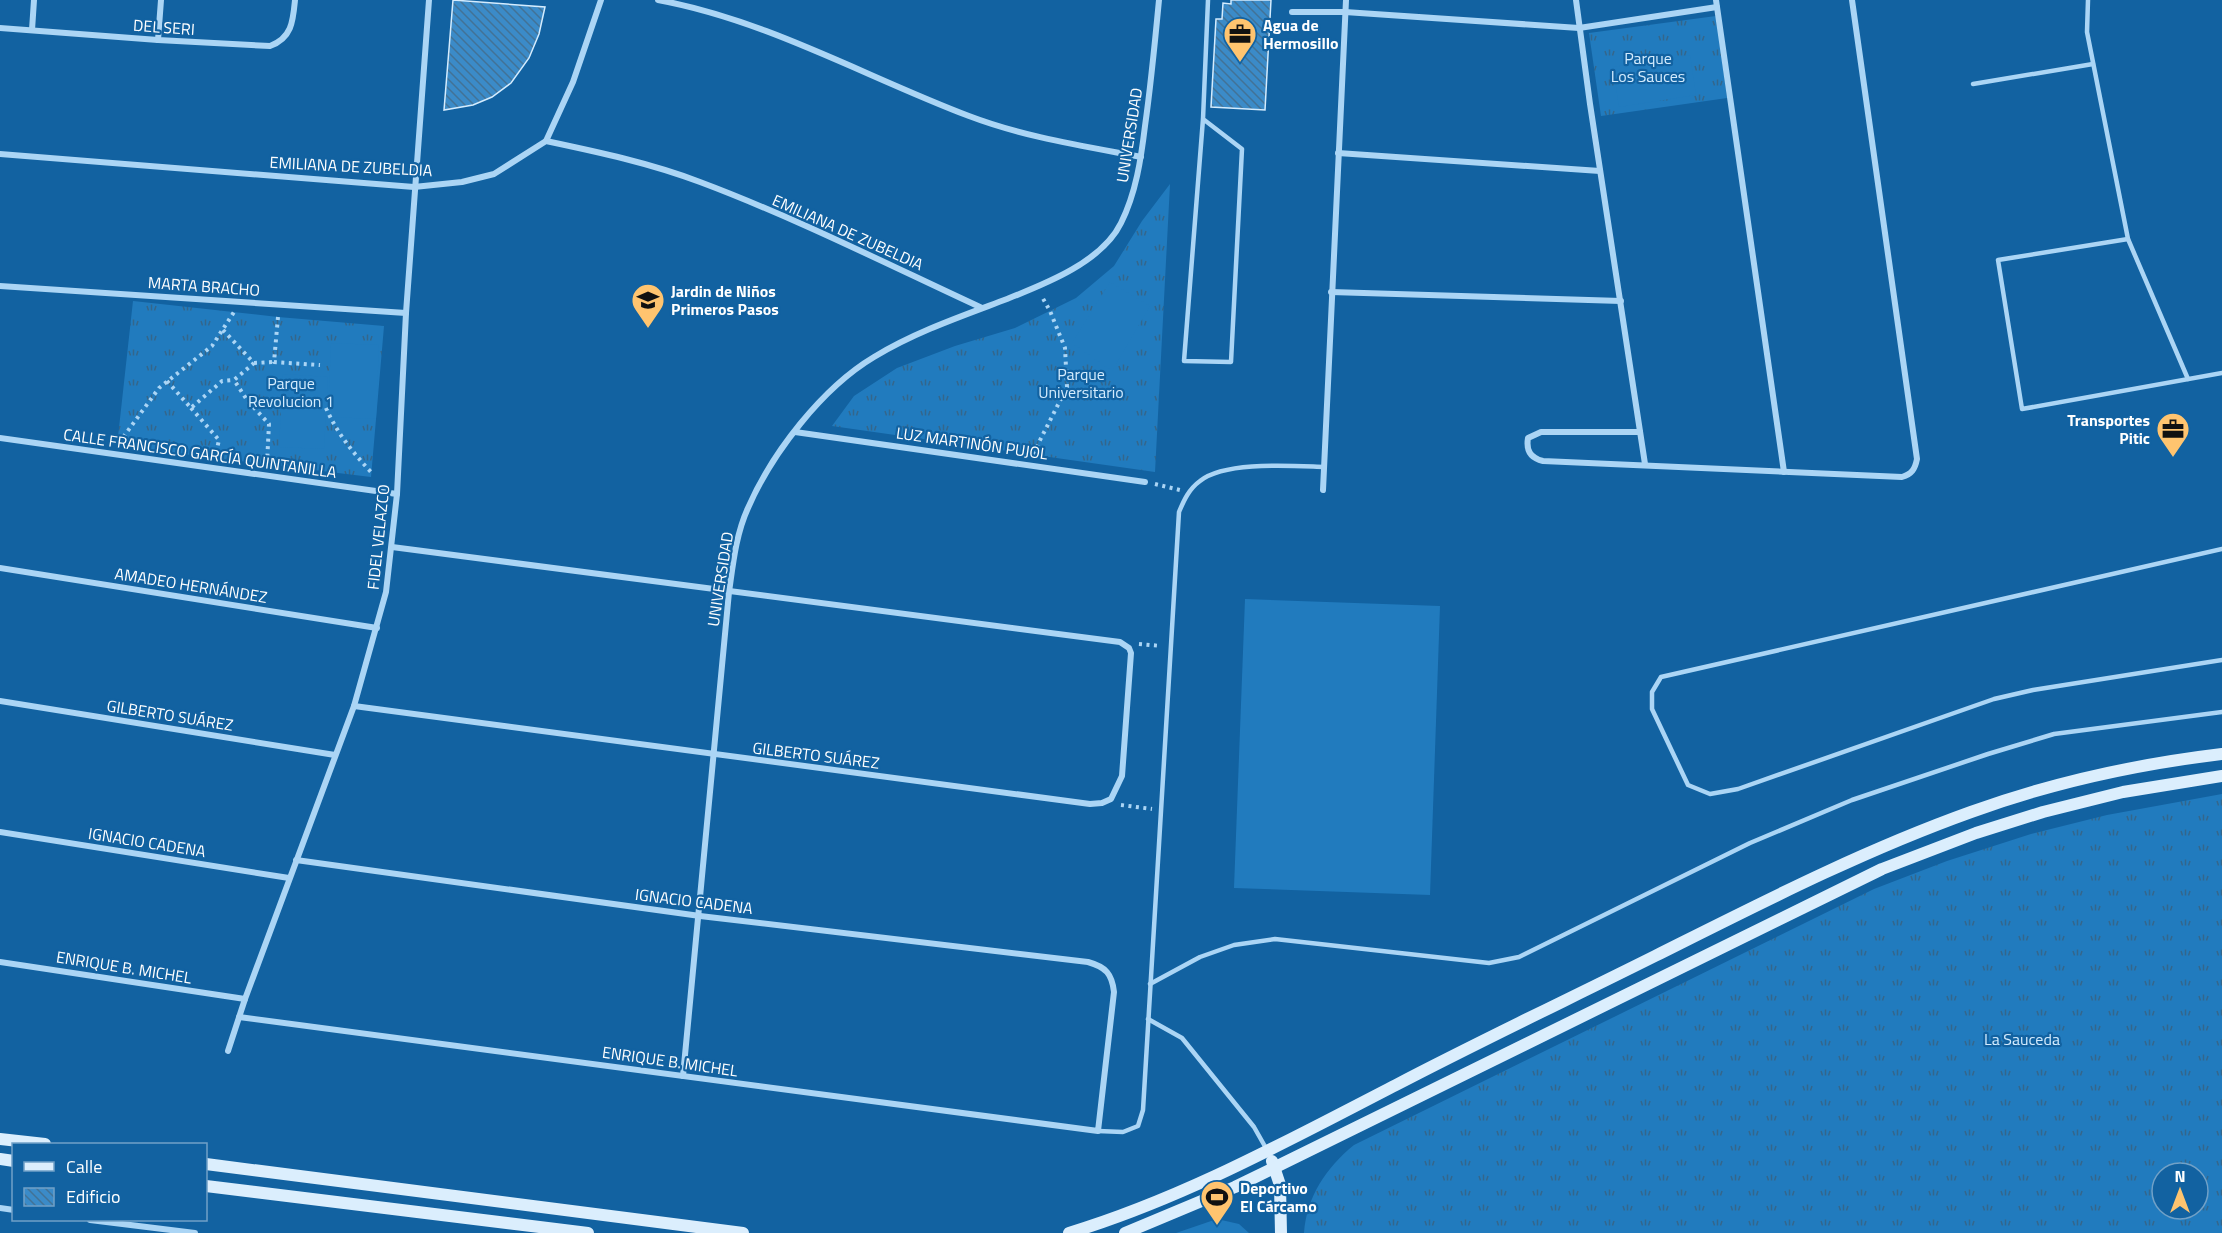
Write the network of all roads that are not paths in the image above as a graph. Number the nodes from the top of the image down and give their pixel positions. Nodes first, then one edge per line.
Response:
1 (34, 0) edge
2 (161, 0) edge
3 (295, 0) edge
4 (429, 0) edge
5 (601, 0) edge
6 (658, 0) edge
7 (1158, 0) edge
8 (1208, 0) edge
9 (1346, 0) edge
10 (1576, 0) edge
11 (1852, 0) edge
12 (2088, 0) edge
13 (1717, 4) edge
14 (1292, 12) dead end
15 (1345, 12) junction
16 (0, 28) edge
17 (1580, 28) junction
18 (32, 30) junction
19 (158, 40) junction
20 (2093, 64) junction
21 (1973, 84) dead end
22 (1203, 119) junction
23 (546, 141) junction
24 (1338, 153) junction
25 (0, 154) edge
26 (1141, 157) junction
27 (1600, 171) junction
28 (414, 186) junction
29 (2128, 239) junction
30 (0, 286) edge
31 (1331, 292) junction
32 (1621, 301) junction
33 (982, 308) junction
34 (406, 313) junction
35 (2222, 373) edge
36 (2188, 379) junction
37 (795, 432) junction
38 (1640, 432) junction
39 (0, 438) edge
40 (1645, 464) junction
41 (1324, 467) junction
42 (1784, 472) junction
43 (1145, 482) road end
44 (1323, 490) dead end
45 (397, 494) junction
46 (392, 547) junction
47 (2222, 549) edge
48 (0, 568) edge
49 (729, 592) junction
50 (377, 628) junction
51 (2222, 660) edge
52 (0, 701) edge
53 (354, 706) junction
54 (2222, 712) edge
55 (2222, 754) edge
56 (335, 755) junction
57 (714, 755) junction
58 (2222, 776) edge
59 (0, 832) edge
60 (296, 860) junction
61 (289, 878) junction
62 (699, 916) junction
63 (0, 962) edge
64 (1150, 984) junction
65 (245, 999) junction
66 (239, 1017) junction
67 (1148, 1019) junction
68 (228, 1051) dead end
69 (683, 1076) junction
70 (1098, 1131) junction
71 (0, 1139) edge
72 (36, 1143) edge
73 (1268, 1151) junction
74 (207, 1164) edge
75 (1274, 1166) junction
76 (207, 1185) edge
77 (98, 1221) edge
78 (549, 1229) junction
79 (195, 1233) edge
80 (530, 1233) edge
81 (588, 1233) edge
82 (743, 1233) edge
83 (1069, 1233) edge
84 (1125, 1233) edge
85 (1281, 1233) edge

1 - 18 street
2 - 19 street
3 - 19 street, DEL SERI
4 - 28 street, FIDEL VELAZCO
5 - 23 street
6 - 26 street
7 - 26 street, UNIVERSIDAD
8 - 22 lane
9 - 15 street
10 - 17 street
11 - 42 street
12 - 20 lane
13 - 17 street
13 - 42 street
14 - 15 street
15 - 17 street
15 - 24 street
16 - 18 street, DEL SERI
17 - 27 street
18 - 19 street, DEL SERI
20 - 21 lane
20 - 29 lane
22 - 22 lane
23 - 28 street, EMILIANA DE ZUBELDIA
23 - 33 street, EMILIANA DE ZUBELDIA
24 - 27 street
24 - 31 street
25 - 28 street, EMILIANA DE ZUBELDIA
26 - 33 street, UNIVERSIDAD
27 - 32 street
28 - 34 street, FIDEL VELAZCO
29 - 36 lane
29 - 36 lane
30 - 34 street, MARTA BRACHO
31 - 32 street
31 - 41 street
32 - 38 street
33 - 37 street, UNIVERSIDAD
34 - 45 street, FIDEL VELAZCO
35 - 36 lane
37 - 43 street, LUZ MARTINÓN PUJOL
37 - 49 street, UNIVERSIDAD
38 - 40 street
38 - 40 street
39 - 45 street, CALLE FRANCISCO GARCÍA QUINTANILLA
40 - 42 street
41 - 44 street
41 - 64 lane
45 - 46 street, FIDEL VELAZCO
46 - 49 street
46 - 50 street, FIDEL VELAZCO
47 - 51 lane
48 - 50 street, AMADEO HERNÁNDEZ
49 - 57 street, UNIVERSIDAD
49 - 57 street, GILBERTO SUÁREZ
50 - 53 street, FIDEL VELAZCO
52 - 56 street, GILBERTO SUÁREZ
53 - 56 street, FIDEL VELAZCO
53 - 57 street, GILBERTO SUÁREZ
54 - 64 lane
55 - 73 main road
56 - 60 street, FIDEL VELAZCO
57 - 62 street, UNIVERSIDAD
58 - 75 main road
59 - 61 street, IGNACIO CADENA
60 - 61 street, FIDEL VELAZCO
60 - 62 street, IGNACIO CADENA
61 - 65 street, FIDEL VELAZCO
62 - 69 street, UNIVERSIDAD
62 - 70 street, IGNACIO CADENA
63 - 65 street, ENRIQUE B. MICHEL
64 - 67 lane
65 - 66 street, FIDEL VELAZCO
66 - 68 street, FIDEL VELAZCO
66 - 69 street, ENRIQUE B. MICHEL
67 - 70 lane
67 - 73 lane
69 - 70 street, ENRIQUE B. MICHEL
71 - 72 main road
73 - 75 main road
73 - 83 main road
74 - 82 main road
75 - 84 main road
75 - 85 main road
76 - 78 main road
77 - 79 street
78 - 80 street
78 - 81 main road

